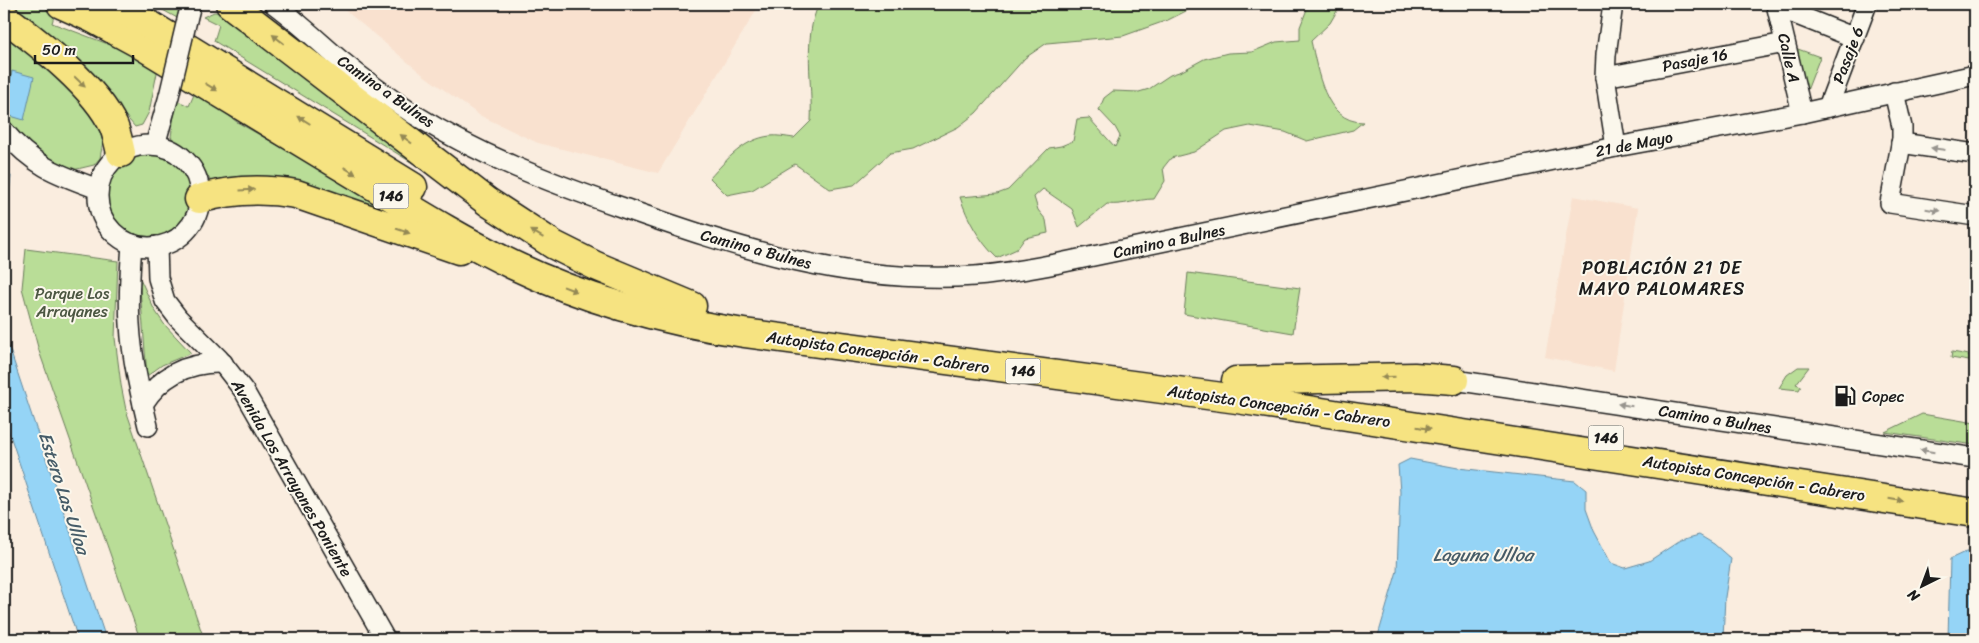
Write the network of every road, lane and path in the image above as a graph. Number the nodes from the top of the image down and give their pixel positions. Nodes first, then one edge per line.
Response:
1 (62, 4) edge
2 (112, 4) edge
3 (230, 4) edge
4 (274, 4) edge
5 (1613, 4) edge
6 (1868, 4) edge
7 (1776, 5) edge
8 (189, 12) edge
9 (4, 16) edge
10 (1855, 38) junction
11 (1785, 43) junction
12 (1975, 75) edge
13 (1605, 77) junction
14 (1894, 92) junction
15 (1828, 106) junction
16 (1802, 113) junction
17 (4, 131) edge
18 (1901, 144) junction
19 (155, 145) junction
20 (1616, 147) junction
21 (121, 153) junction
22 (1975, 154) edge
23 (98, 189) junction
24 (199, 199) junction
25 (1294, 215) joint
26 (1975, 216) edge
27 (132, 244) junction
28 (158, 246) junction
29 (537, 276) junction
30 (692, 306) junction
31 (223, 363) junction
32 (1454, 380) joint
33 (1236, 381) junction
34 (142, 404) junction
35 (148, 426) dead end
36 (1975, 458) edge
37 (1975, 494) edge
38 (1975, 512) edge
39 (385, 639) edge

1 -> 29 highway, Autopista Concepción - Cabrero / 146
30 -> 2 highway, Autopista Concepción - Cabrero / 146
30 -> 3 highway
4 - 25 street, Camino a Bulnes
5 - 13 street
6 - 10 street, Pasaje 6
7 - 10 street
7 - 11 street, Calle A
8 - 19 street, bridge
9 -> 21 highway
10 - 15 street, Pasaje 6
11 - 13 street, Pasaje 16
11 - 16 street, Calle A
12 - 14 street, 21 de Mayo
13 - 20 street
14 - 15 street, 21 de Mayo
14 - 18 street
15 - 16 street, 21 de Mayo
16 - 20 street, 21 de Mayo
17 - 23 street
22 -> 18 street
18 -> 26 street
19 - 21 street
19 - 24 street
20 - 25 street, 21 de Mayo
21 - 23 street
23 - 27 street
24 - 28 street
24 -> 29 highway
27 - 28 street
27 - 34 street
28 - 31 street, Avenida Los Arrayanes Poniente
29 -> 38 highway, Autopista Concepción - Cabrero / 146
30 - 33 highway, Autopista Concepción - Cabrero / 146
31 - 34 street
31 - 39 street, Avenida Los Arrayanes Poniente
32 -> 33 highway
36 -> 32 street, Camino a Bulnes
33 - 37 highway, Autopista Concepción - Cabrero / 146
34 - 35 street

